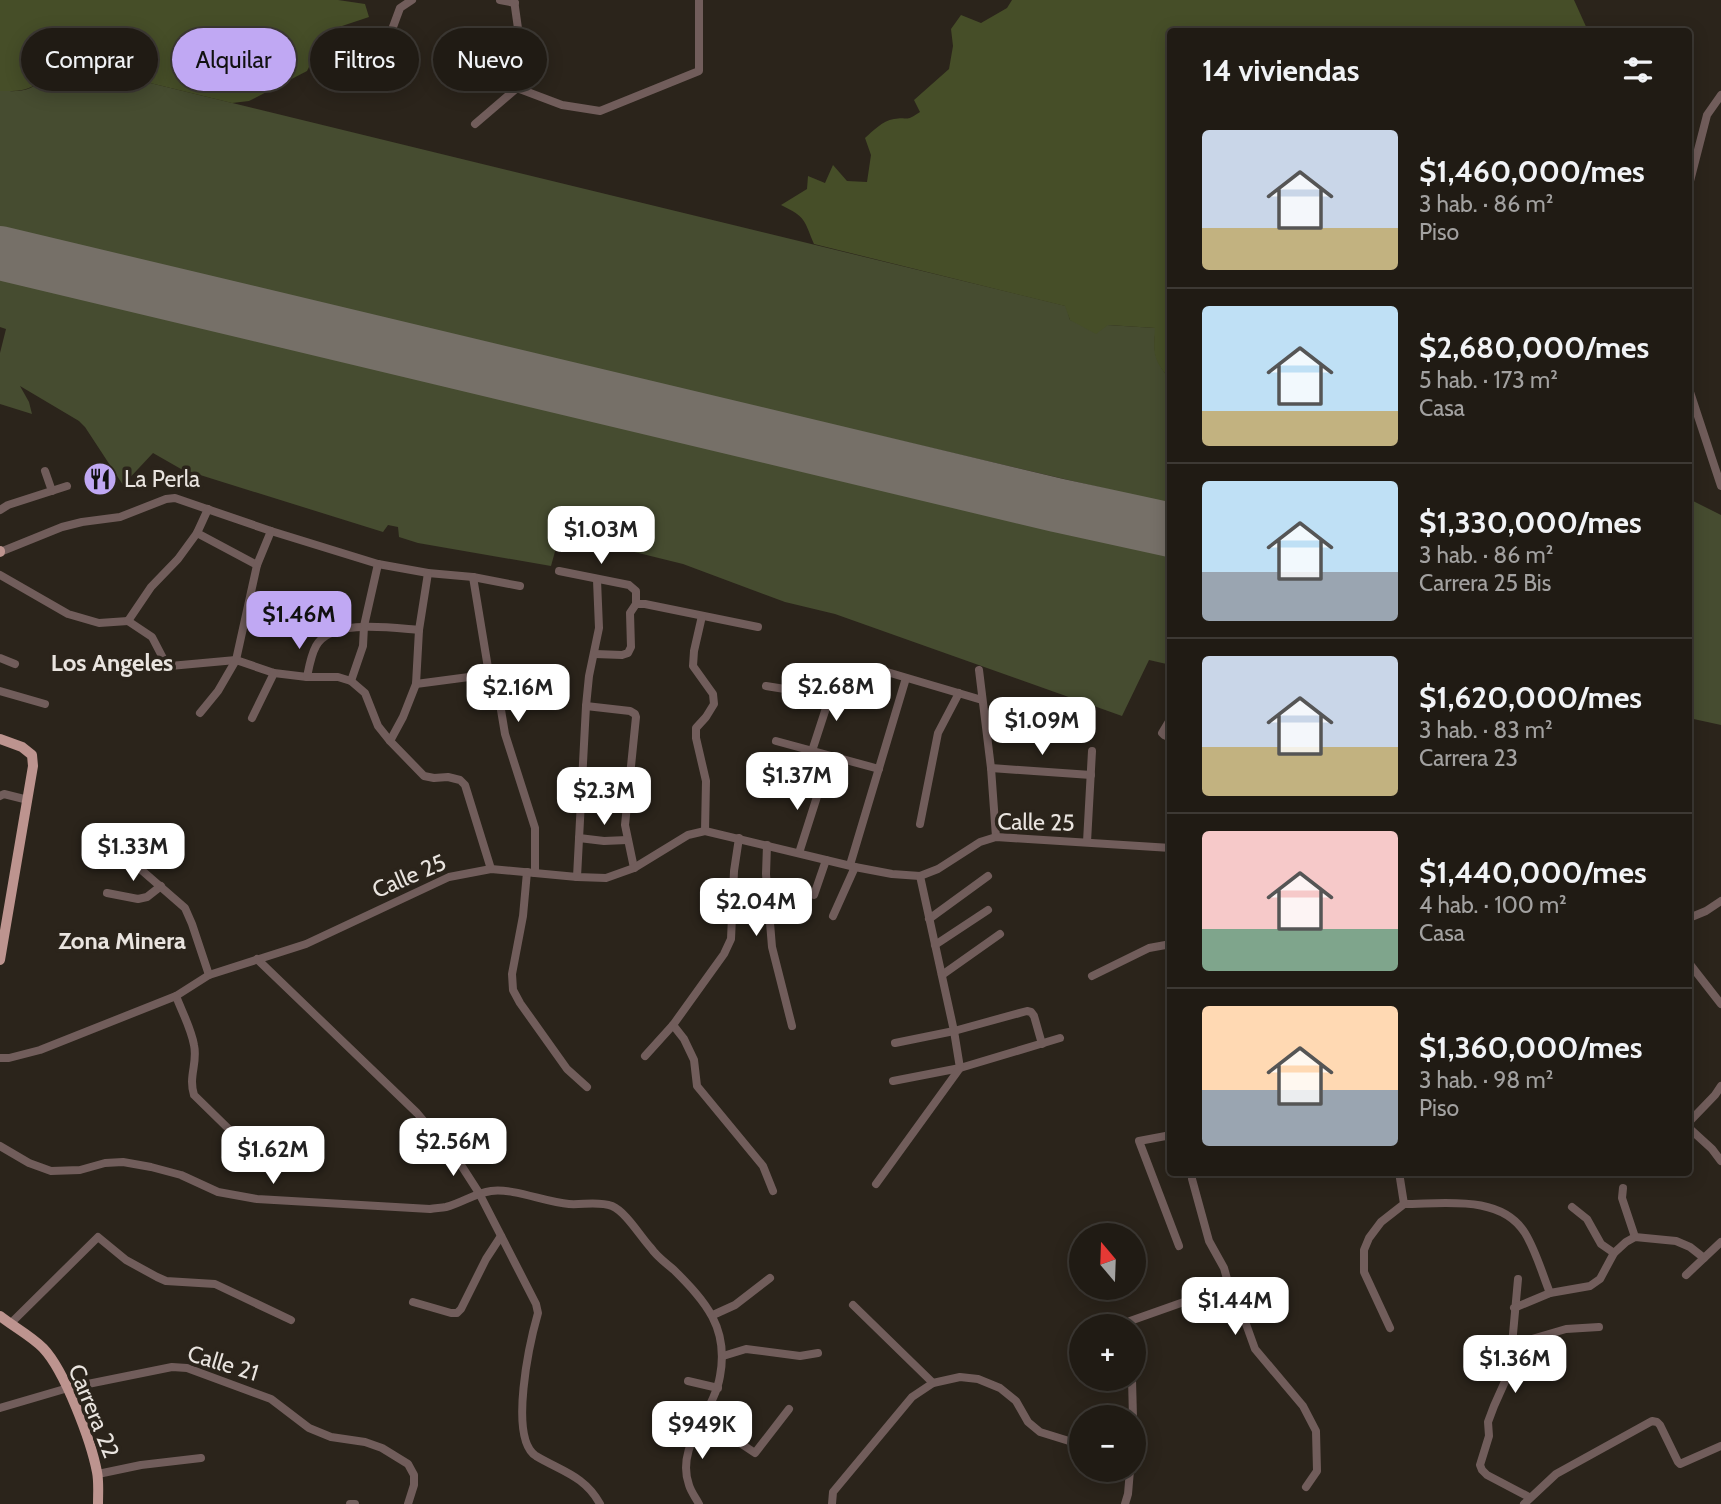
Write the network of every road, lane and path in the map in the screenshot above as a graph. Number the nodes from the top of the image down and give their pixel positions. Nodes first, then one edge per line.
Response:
1 (412, 0) edge
2 (500, 0) edge
3 (699, 0) edge
4 (515, 1) edge
5 (393, 28) edge
6 (518, 28) edge
7 (514, 91) edge
8 (525, 91) edge
9 (1721, 95) edge
10 (475, 124) dead end
11 (1692, 173) edge
12 (1692, 398) edge
13 (45, 471) dead end
14 (67, 486) dead end
15 (1721, 486) edge
16 (52, 491) junction
17 (208, 509) junction
18 (0, 510) edge
19 (271, 531) junction
20 (197, 533) junction
21 (0, 552) edge
22 (378, 564) junction
23 (257, 565) junction
24 (559, 571) dead end
25 (428, 573) junction
26 (0, 575) edge
27 (473, 577) junction
28 (597, 580) junction
29 (520, 586) dead end
30 (636, 604) junction
31 (702, 617) junction
32 (128, 621) junction
33 (364, 626) junction
34 (758, 628) dead end
35 (419, 630) junction
36 (595, 654) junction
37 (0, 658) edge
38 (236, 660) junction
39 (15, 664) dead end
40 (979, 670) dead end
41 (887, 672) dead end
42 (274, 673) junction
43 (306, 677) junction
44 (468, 677) dead end
45 (906, 678) junction
46 (351, 681) junction
47 (416, 684) junction
48 (766, 686) dead end
49 (0, 691) edge
50 (959, 694) junction
51 (982, 700) junction
52 (45, 704) dead end
53 (586, 706) junction
54 (200, 713) dead end
55 (252, 718) dead end
56 (0, 739) edge
57 (390, 741) junction
58 (776, 741) dead end
59 (812, 751) junction
60 (1092, 751) dead end
61 (991, 768) junction
62 (879, 769) junction
63 (1091, 775) junction
64 (822, 780) dead end
65 (0, 796) edge
66 (28, 800) junction
67 (920, 824) dead end
68 (705, 831) junction
69 (996, 837) junction
70 (579, 838) junction
71 (739, 838) junction
72 (627, 840) junction
73 (1087, 842) junction
74 (767, 845) junction
75 (1167, 848) edge
76 (799, 853) junction
77 (123, 854) dead end
78 (826, 860) junction
79 (852, 866) junction
80 (634, 868) junction
81 (491, 869) junction
82 (531, 872) junction
83 (920, 876) junction
84 (988, 876) dead end
85 (577, 877) junction
86 (161, 886) junction
87 (107, 893) dead end
88 (814, 895) dead end
89 (1721, 901) edge
90 (988, 910) dead end
91 (833, 916) dead end
92 (1692, 917) edge
93 (929, 919) junction
94 (1000, 934) dead end
95 (935, 945) junction
96 (1167, 945) edge
97 (257, 959) junction
98 (0, 960) edge
99 (1692, 967) edge
100 (209, 975) junction
101 (942, 975) junction
102 (1092, 976) dead end
103 (176, 996) junction
104 (1721, 1004) edge
105 (673, 1025) junction
106 (792, 1026) dead end
107 (954, 1031) junction
108 (1060, 1038) dead end
109 (894, 1043) dead end
110 (1042, 1044) junction
111 (645, 1056) dead end
112 (0, 1058) edge
113 (960, 1068) junction
114 (893, 1081) dead end
115 (1721, 1086) edge
116 (587, 1087) dead end
117 (1692, 1119) edge
118 (1692, 1131) edge
119 (1167, 1136) edge
120 (240, 1140) dead end
121 (0, 1146) edge
122 (1721, 1161) edge
123 (1192, 1176) edge
124 (1400, 1176) edge
125 (876, 1184) dead end
126 (1623, 1188) dead end
127 (773, 1191) dead end
128 (479, 1194) junction
129 (1404, 1204) junction
130 (1572, 1207) dead end
131 (501, 1236) junction
132 (1635, 1237) junction
133 (1721, 1242) edge
134 (1179, 1246) dead end
135 (1614, 1253) junction
136 (1704, 1258) junction
137 (1686, 1275) dead end
138 (770, 1278) dead end
139 (1518, 1279) dead end
140 (1229, 1286) junction
141 (1550, 1293) junction
142 (413, 1303) dead end
143 (853, 1305) dead end
144 (1514, 1308) junction
145 (713, 1315) junction
146 (1146, 1315) edge
147 (0, 1316) edge
148 (291, 1320) dead end
149 (10, 1324) junction
150 (1599, 1327) dead end
151 (1390, 1328) dead end
152 (1512, 1345) junction
153 (818, 1353) dead end
154 (723, 1356) junction
155 (688, 1381) dead end
156 (933, 1383) junction
157 (68, 1388) junction
158 (718, 1388) junction
159 (0, 1408) edge
160 (789, 1409) dead end
161 (704, 1419) junction
162 (1069, 1441) edge
163 (1721, 1446) edge
164 (201, 1458) dead end
165 (98, 1474) junction
166 (1129, 1482) edge
167 (1306, 1487) dead end
168 (1526, 1501) edge
169 (98, 1504) edge
170 (350, 1504) edge
171 (355, 1504) edge
172 (408, 1504) edge
173 (600, 1504) edge
174 (699, 1504) edge
175 (832, 1504) edge
176 (1125, 1504) edge

1 - 5 street
2 - 4 street
3 - 8 street
4 - 6 street
7 - 10 street
9 - 11 street
12 - 15 street
13 - 16 street
14 - 16 street
16 - 18 street
17 - 19 street
17 - 20 street
17 - 21 street
19 - 22 street
19 - 23 street
20 - 23 street
20 - 32 street
22 - 25 street
22 - 33 street
23 - 38 street
24 - 28 street
25 - 27 street
25 - 35 street
26 - 32 street
27 - 29 street
27 - 82 street
28 - 30 street
28 - 36 street
30 - 31 street
30 - 36 street
31 - 34 street
31 - 68 street
32 - 38 street
33 - 35 street
33 - 43 street
33 - 46 street
35 - 47 street
36 - 53 street
37 - 39 street
38 - 42 street
38 - 54 street
40 - 51 street
41 - 45 street
42 - 43 street
42 - 55 street
43 - 46 street
44 - 47 street
45 - 50 street
45 - 62 street
46 - 57 street
47 - 57 street
48 - 59 street
49 - 52 street
50 - 51 street
50 - 67 street
51 - 61 street
53 - 70 street
53 - 72 street
56 - 66 main road
57 - 81 street
58 - 59 street
59 - 62 street
60 - 63 street
61 - 63 street
61 - 69 street
62 - 79 street
63 - 73 street
64 - 76 street
65 - 66 street
66 - 98 main road
68 - 71 street
68 - 80 street, Calle 25
69 - 73 street, Calle 25
69 - 83 street, Calle 25
70 - 72 street
70 - 85 street
71 - 74 street
71 - 105 street
72 - 80 street
73 - 75 street, Calle 25
74 - 76 street
74 - 106 street
76 - 78 street
77 - 86 street
78 - 79 street
78 - 88 street
79 - 83 street
79 - 91 street
80 - 85 street, Calle 25
81 - 82 street, Calle 25
81 - 97 street, Calle 25
82 - 85 street, Calle 25
82 - 116 street
83 - 93 street
84 - 93 street
86 - 87 street
86 - 100 street
89 - 92 street
90 - 95 street
93 - 95 street
94 - 101 street
95 - 101 street
96 - 102 street
97 - 100 street, Calle 25
97 - 128 street
99 - 104 street
100 - 103 street, Calle 25
101 - 107 street
103 - 112 street, Calle 25
103 - 120 street
105 - 111 street
105 - 127 street
107 - 109 street
107 - 110 street
107 - 113 street
108 - 110 street
110 - 113 street
113 - 114 street
113 - 125 street
115 - 117 street
118 - 122 street
119 - 134 street
121 - 128 street
123 - 140 street
124 - 129 street
126 - 132 street
128 - 131 street
128 - 145 street
129 - 141 street
129 - 151 street
130 - 135 street
131 - 142 street
131 - 173 street
132 - 135 street
132 - 136 street
133 - 136 street
135 - 141 street
136 - 137 street
138 - 145 street
139 - 144 street
140 - 146 street
140 - 167 street
141 - 144 street
143 - 156 street
144 - 152 street
145 - 154 street
147 - 149 main road, Carrera 22
148 - 149 street
149 - 157 main road, Carrera 22
150 - 152 street
152 - 168 street
153 - 154 street
154 - 158 street
155 - 158 street
156 - 162 street
156 - 175 street
157 - 159 street, Calle 21
157 - 165 main road, Carrera 22
157 - 172 street, Calle 21
158 - 161 street
160 - 161 street
161 - 174 street
163 - 168 street
164 - 165 street
165 - 169 main road, Carrera 22
166 - 176 street
170 - 171 street

